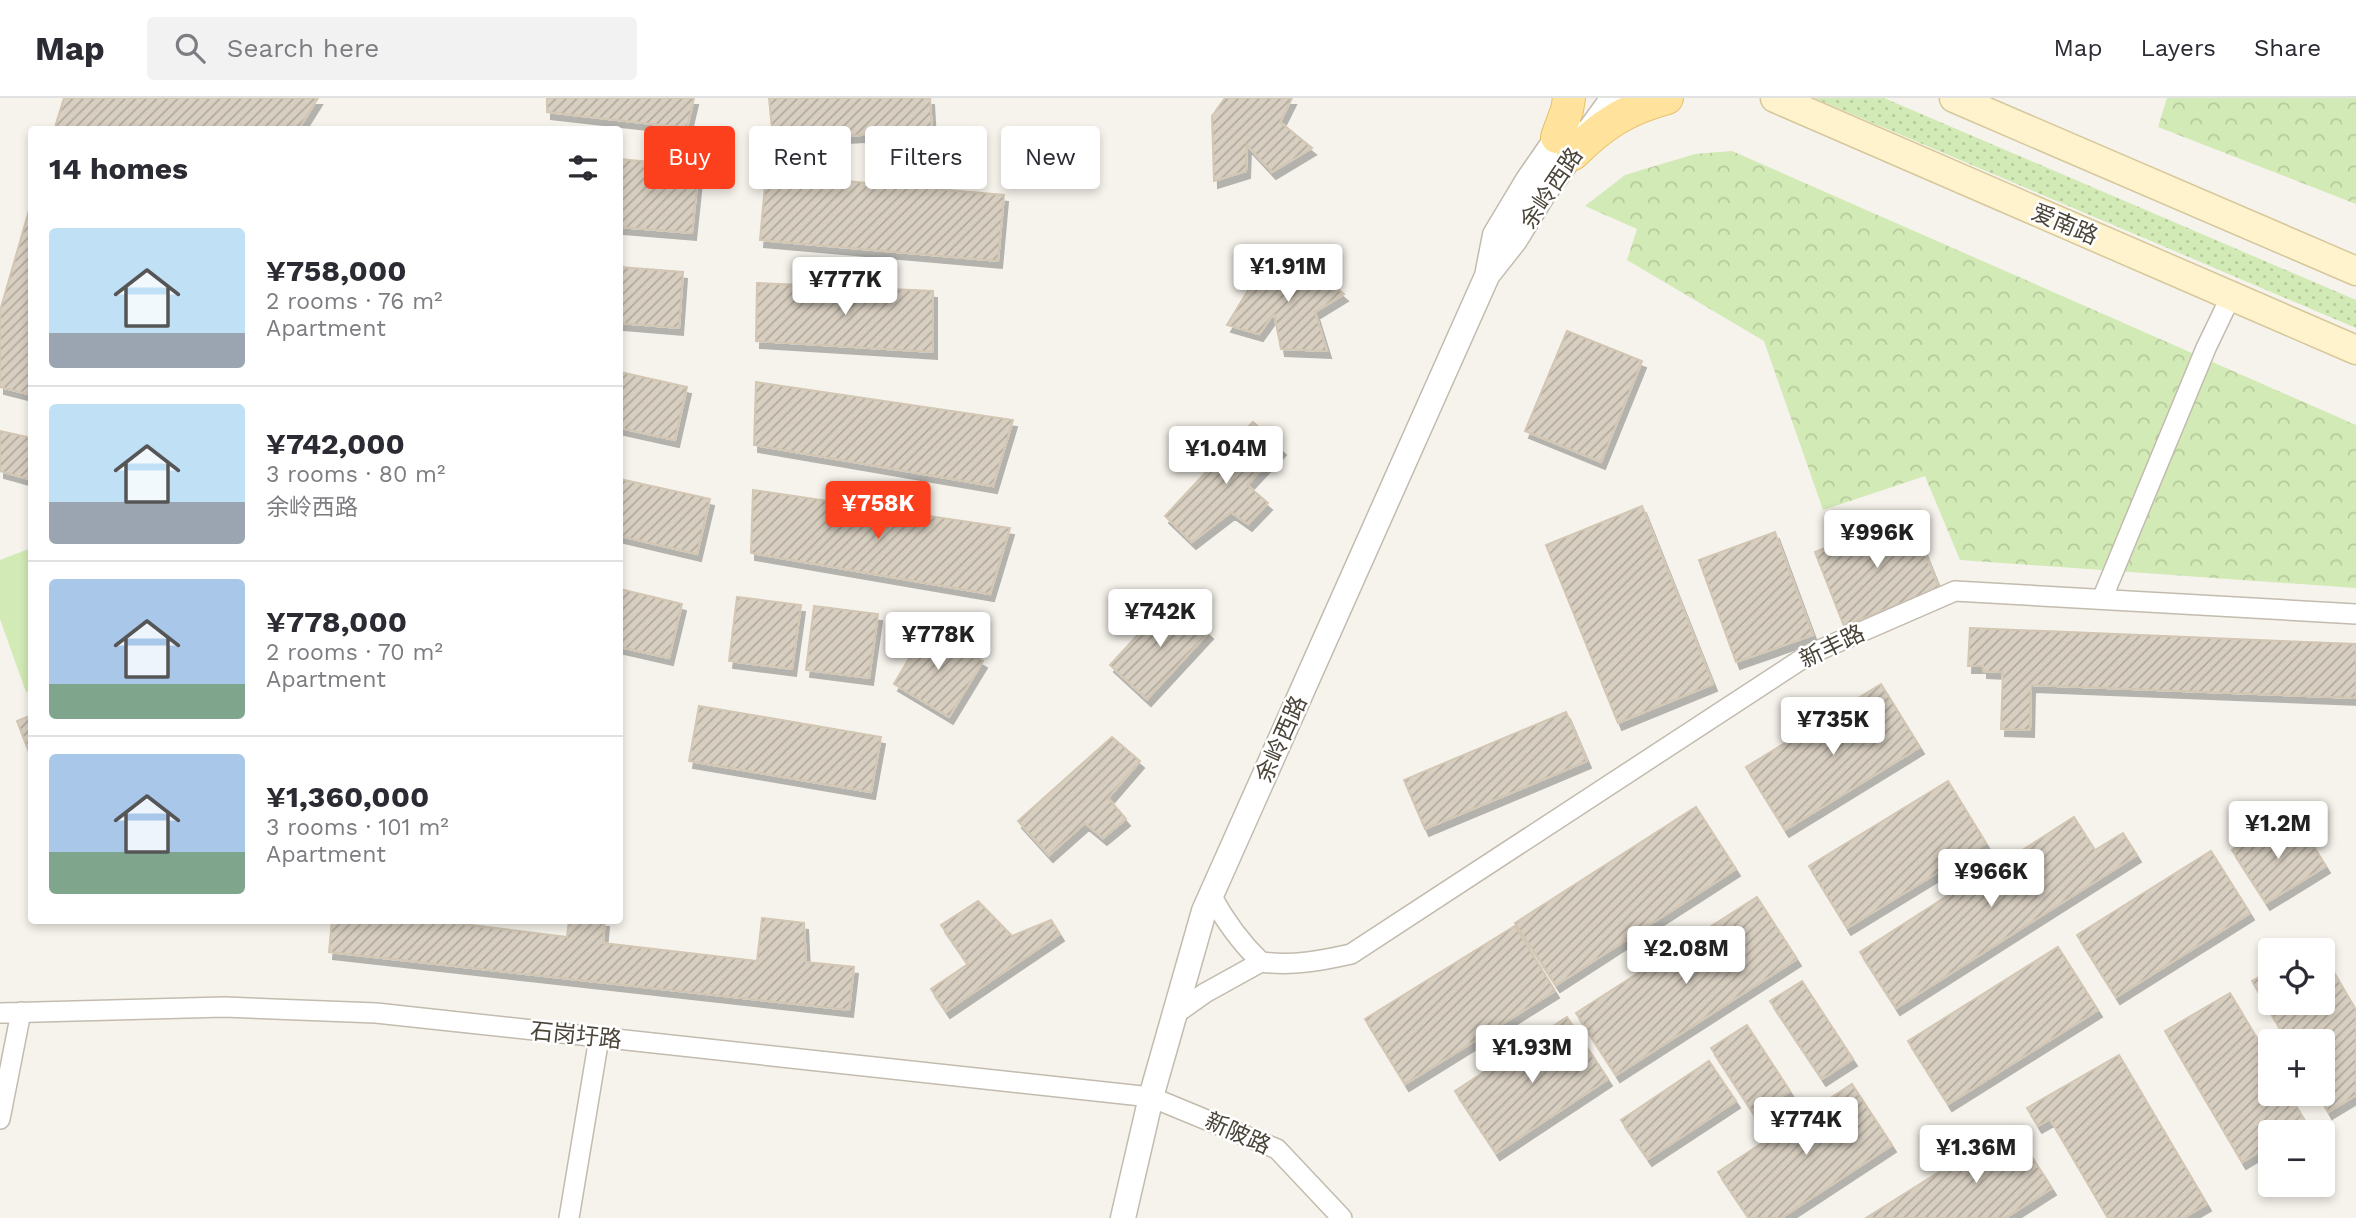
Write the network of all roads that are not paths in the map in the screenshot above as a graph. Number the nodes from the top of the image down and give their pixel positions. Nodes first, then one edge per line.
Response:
1 (1569, 98) edge
2 (1584, 98) edge
3 (1613, 98) edge
4 (1667, 98) edge
5 (1775, 98) edge
6 (1954, 98) edge
7 (1565, 146) junction
8 (2356, 271) edge
9 (2231, 296) junction
10 (2356, 350) edge
11 (2102, 599) junction
12 (2356, 614) edge
13 (1211, 895) junction
14 (1262, 962) junction
15 (21, 1012) junction
16 (0, 1013) edge
17 (1174, 1015) junction
18 (599, 1038) junction
19 (1150, 1097) junction
20 (0, 1119) edge
21 (569, 1218) edge
22 (1122, 1218) edge
23 (1342, 1218) edge

1 - 7 main road
2 - 7 street, 余岭西路
3 - 7 street, 余岭西路
4 - 7 main road
5 - 9 main road, 爱南路
6 - 8 main road
7 - 13 street, 余岭西路
9 - 10 main road, 爱南路
9 - 11 street
11 - 12 street, 新丰路
11 - 14 street, 新丰路
13 - 14 street
13 - 17 street, 余岭西路
14 - 17 street
15 - 16 street, 石岗圩路
15 - 18 street, 石岗圩路
15 - 20 street
17 - 19 street, 余岭西路
18 - 19 street, 石岗圩路
18 - 21 street
19 - 22 street, 余岭西路
19 - 23 street, 新陂路

